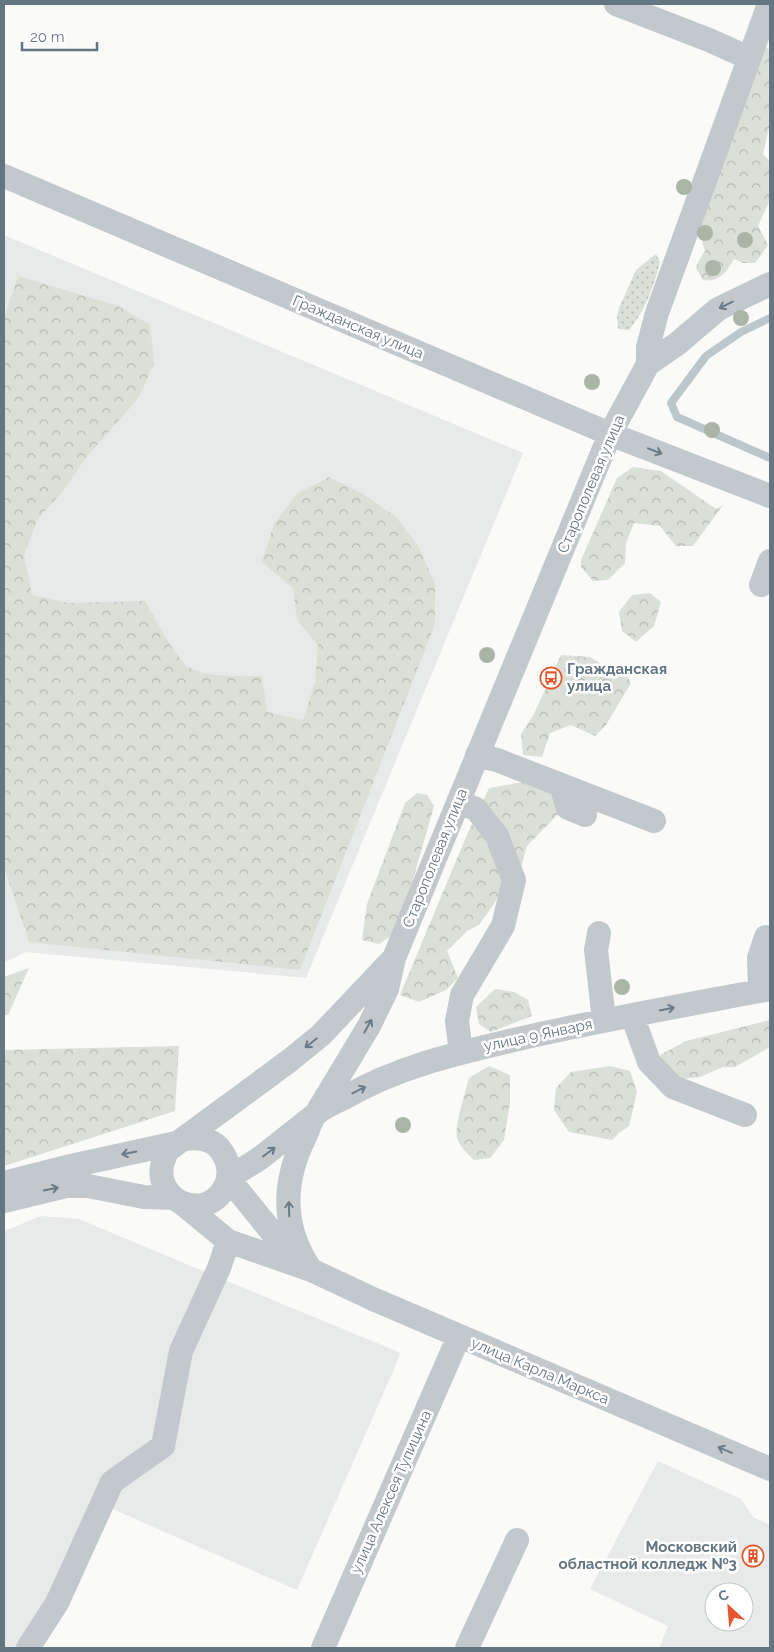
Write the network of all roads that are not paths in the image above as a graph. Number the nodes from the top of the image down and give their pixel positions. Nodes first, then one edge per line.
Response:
1 (616, 4) edge
2 (768, 4) edge
3 (749, 58) junction
4 (4, 176) edge
5 (770, 284) edge
6 (648, 364) junction
7 (610, 434) junction
8 (770, 496) edge
9 (770, 561) edge
10 (761, 585) dead end
11 (477, 755) junction
12 (561, 785) junction
13 (458, 802) junction
14 (585, 815) dead end
15 (654, 821) dead end
16 (599, 933) dead end
17 (766, 937) dead end
18 (394, 958) junction
19 (765, 990) edge
20 (632, 1016) junction
21 (604, 1020) junction
22 (461, 1052) junction
23 (316, 1114) junction
24 (744, 1115) dead end
25 (181, 1141) junction
26 (228, 1178) junction
27 (4, 1183) edge
28 (4, 1201) edge
29 (178, 1201) junction
30 (228, 1241) junction
31 (311, 1270) junction
32 (459, 1336) junction
33 (770, 1469) edge
34 (517, 1540) dead end
35 (28, 1648) edge
36 (323, 1648) edge
37 (467, 1648) edge

1 - 3 street
2 - 3 street, Старополевая улица
3 - 6 street, Старополевая улица
4 - 7 street, Гражданская улица
5 -> 6 street
6 - 7 street, Старополевая улица
7 -> 8 street, Гражданская улица
7 - 11 street, Старополевая улица
9 - 10 street
11 - 12 street
11 - 13 street, Старополевая улица
12 - 14 street
12 - 15 street
13 - 18 street, Старополевая улица
13 - 22 street
16 - 21 street
17 - 19 street
23 -> 18 street
18 -> 25 street
20 -> 19 street, улица 9 Января
20 - 21 street, улица 9 Января
20 - 24 street
21 - 22 street, улица 9 Января
23 -> 22 street, улица 9 Января
26 -> 23 street
31 -> 23 street
25 - 26 street
25 -> 27 street
25 - 29 street
26 - 29 street
26 - 31 street
28 -> 29 street
29 - 30 street
30 - 31 street
30 - 35 street
31 - 32 street, улица Карла Маркса
33 -> 32 street, улица Карла Маркса
32 - 36 street, улица Алексея Тупицина
34 - 37 street

